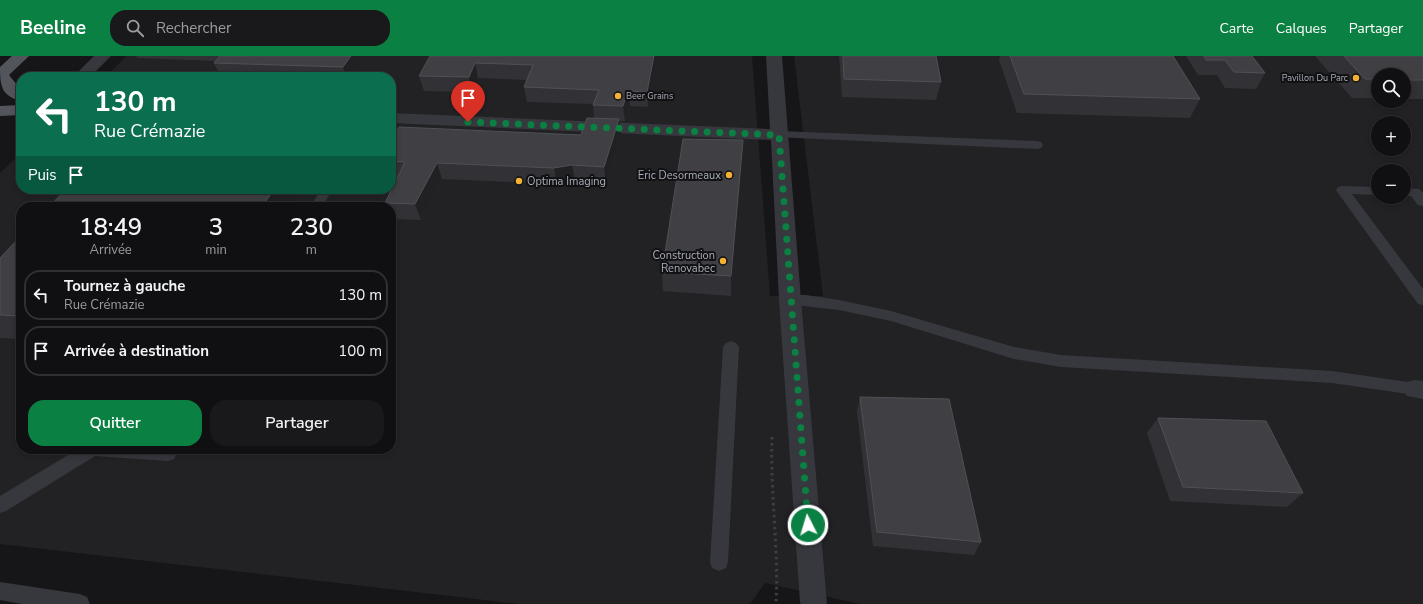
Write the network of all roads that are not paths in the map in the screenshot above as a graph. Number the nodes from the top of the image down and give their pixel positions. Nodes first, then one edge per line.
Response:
1 (21, 56) edge
2 (103, 56) edge
3 (774, 56) edge
4 (86, 72) edge
5 (0, 75) edge
6 (16, 94) edge
7 (16, 110) edge
8 (0, 111) edge
9 (396, 118) edge
10 (779, 135) junction
11 (1037, 145) dead end
12 (1371, 191) edge
13 (1411, 192) edge
14 (1423, 202) edge
15 (790, 300) junction
16 (1423, 300) edge
17 (731, 347) dead end
18 (1419, 389) edge
19 (85, 454) edge
20 (0, 505) edge
21 (719, 562) dead end
22 (0, 591) edge
23 (814, 602) dead end
24 (80, 604) edge

1 - 5 main road
2 - 4 street
3 - 10 street
5 - 6 main road
7 - 8 main road
9 - 10 street
10 - 11 lane
10 - 15 street
12 - 16 lane
13 - 14 lane
15 - 18 lane
15 - 23 street
17 - 21 lane
19 - 20 lane
22 - 24 lane

